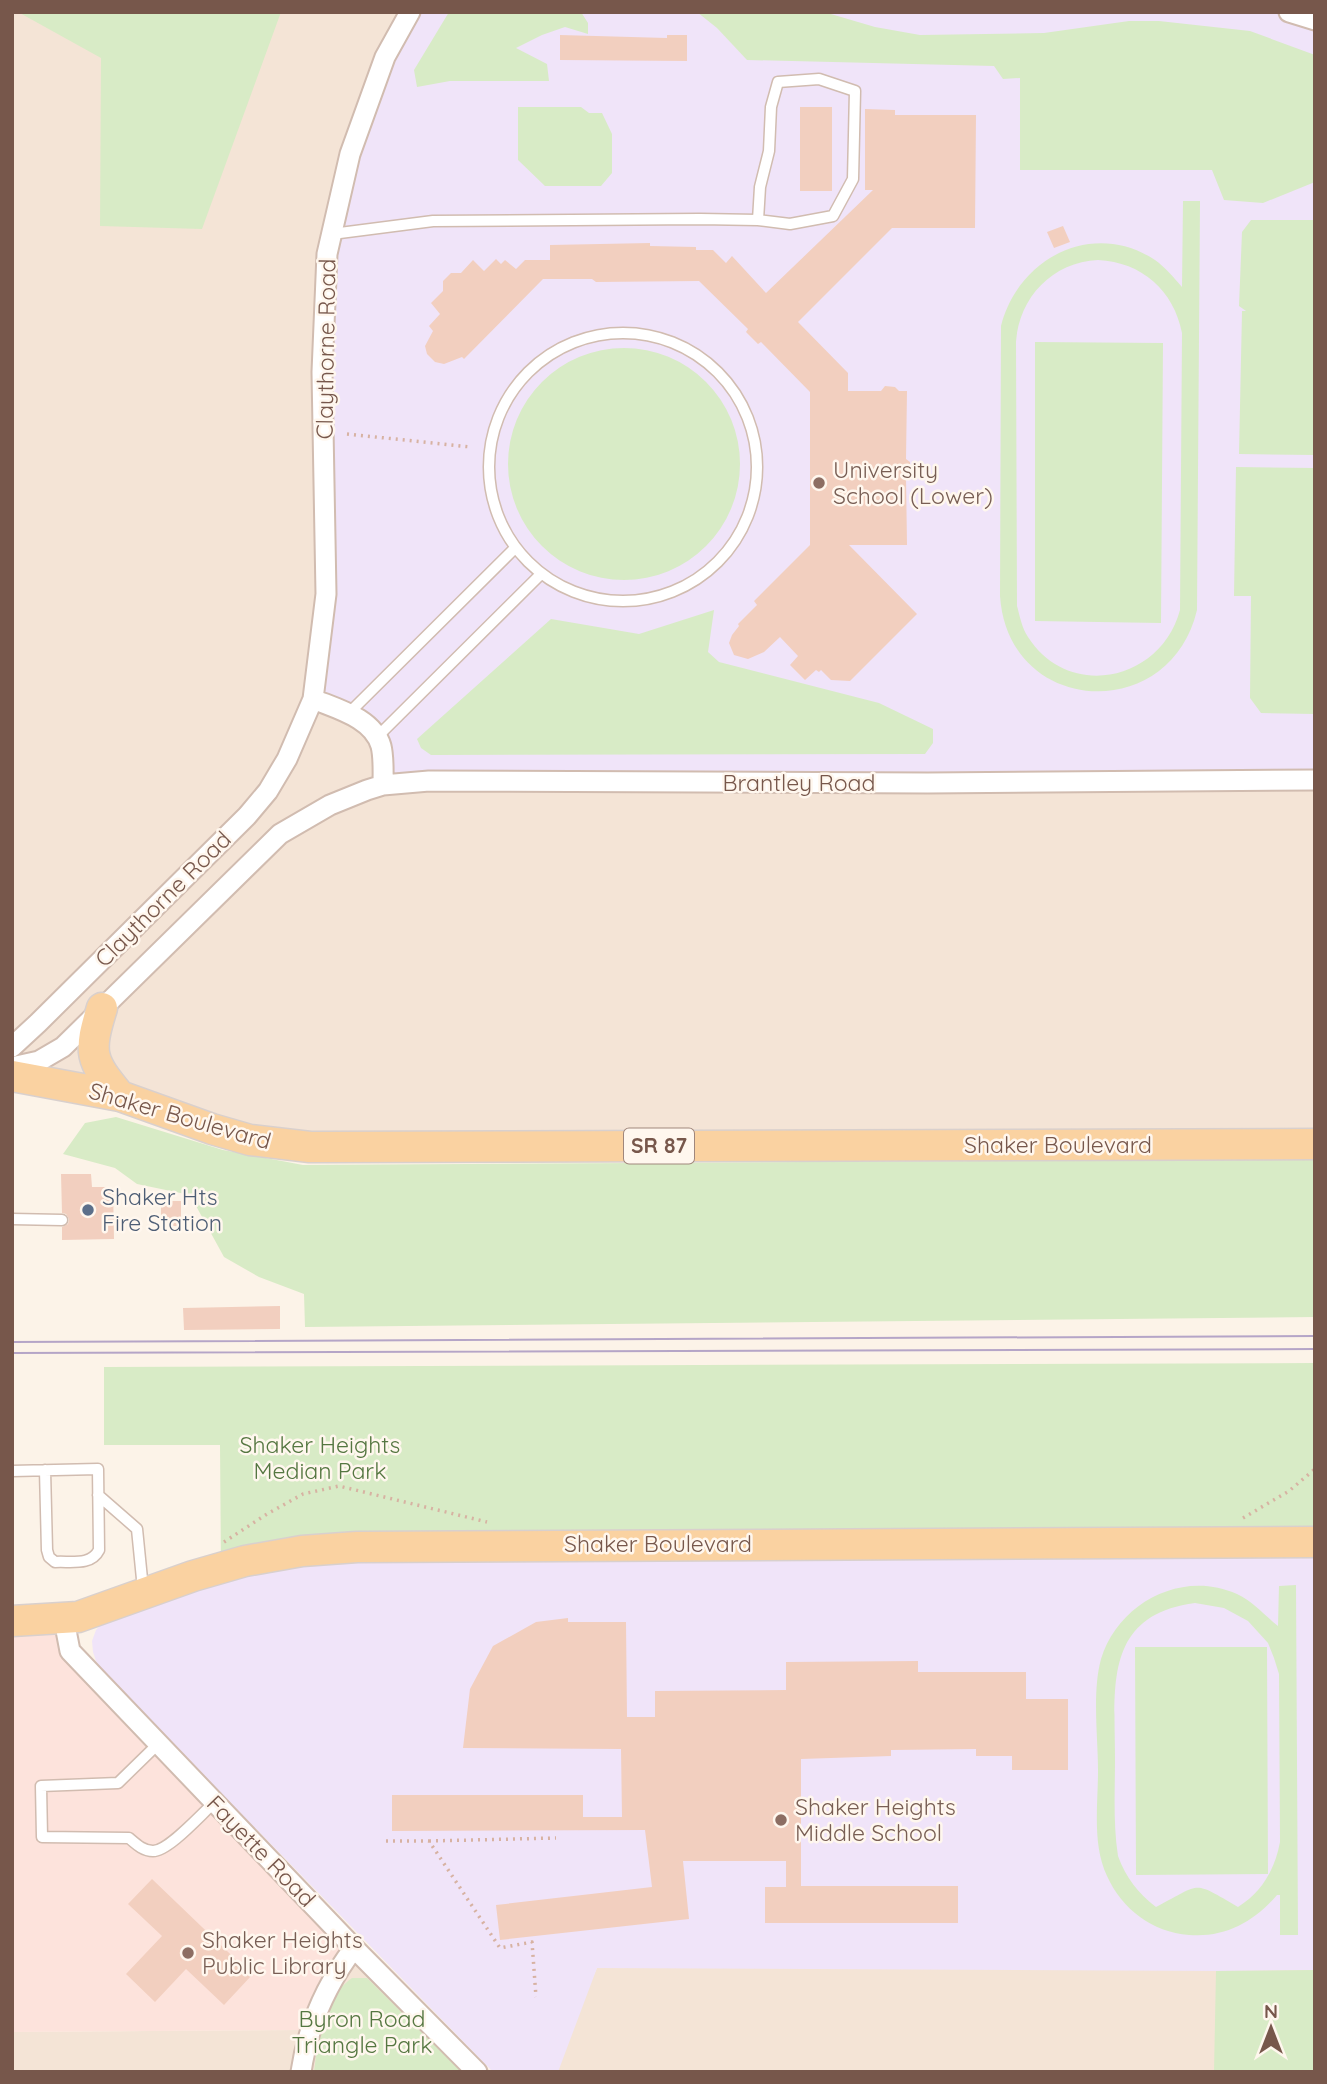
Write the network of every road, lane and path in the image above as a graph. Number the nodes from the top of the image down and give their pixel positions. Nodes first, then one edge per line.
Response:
1 (410, 12) edge
2 (1289, 12) edge
3 (1315, 20) edge
4 (758, 220) junction
5 (332, 234) junction
6 (347, 434) dead end
7 (471, 447) dead end
8 (514, 549) junction
9 (541, 574) junction
10 (313, 699) junction
11 (348, 714) junction
12 (377, 737) junction
13 (1315, 780) edge
14 (383, 785) junction
15 (292, 826) joint
16 (102, 1008) junction
17 (12, 1046) edge
18 (12, 1067) edge
19 (12, 1076) edge
20 (120, 1096) junction
21 (1315, 1144) edge
22 (12, 1219) edge
23 (62, 1220) dead end
24 (45, 1470) junction
25 (12, 1471) edge
26 (98, 1495) junction
27 (1315, 1542) edge
28 (143, 1594) junction
29 (64, 1620) junction
30 (12, 1622) edge
31 (159, 1743) junction
32 (215, 1802) junction
33 (556, 1838) dead end
34 (386, 1841) dead end
35 (429, 1841) junction
36 (354, 1948) junction
37 (536, 1997) dead end
38 (301, 2072) edge
39 (477, 2072) edge

1 - 5 street, Claythorne Road
2 - 3 street
4 - 4 lane
4 - 5 lane
5 - 10 street, Claythorne Road
6 - 7 path
8 - 9 lane
8 - 9 lane
8 - 11 lane
9 - 12 lane
10 - 11 street
10 - 17 street, Claythorne Road
11 - 12 street
12 - 14 street
13 - 14 street, Brantley Road
14 - 15 street, Brantley Road
15 - 16 street, Claythorne Road
16 - 18 street, Claythorne Road
16 - 20 main road
19 - 20 main road, Shaker Boulevard / SR 87
20 - 21 main road, Shaker Boulevard / SR 87
22 - 23 lane
24 - 25 lane
24 - 26 lane
24 - 26 lane
26 - 28 lane
27 - 28 main road, Shaker Boulevard
28 - 29 main road, Shaker Boulevard
29 - 30 main road, Shaker Boulevard
29 - 31 street, Fayette Road
31 - 32 street, Fayette Road
31 - 32 lane
32 - 36 street, Fayette Road
33 - 35 path
34 - 35 path
35 - 37 path
36 - 38 street
36 - 39 street, Fayette Road

